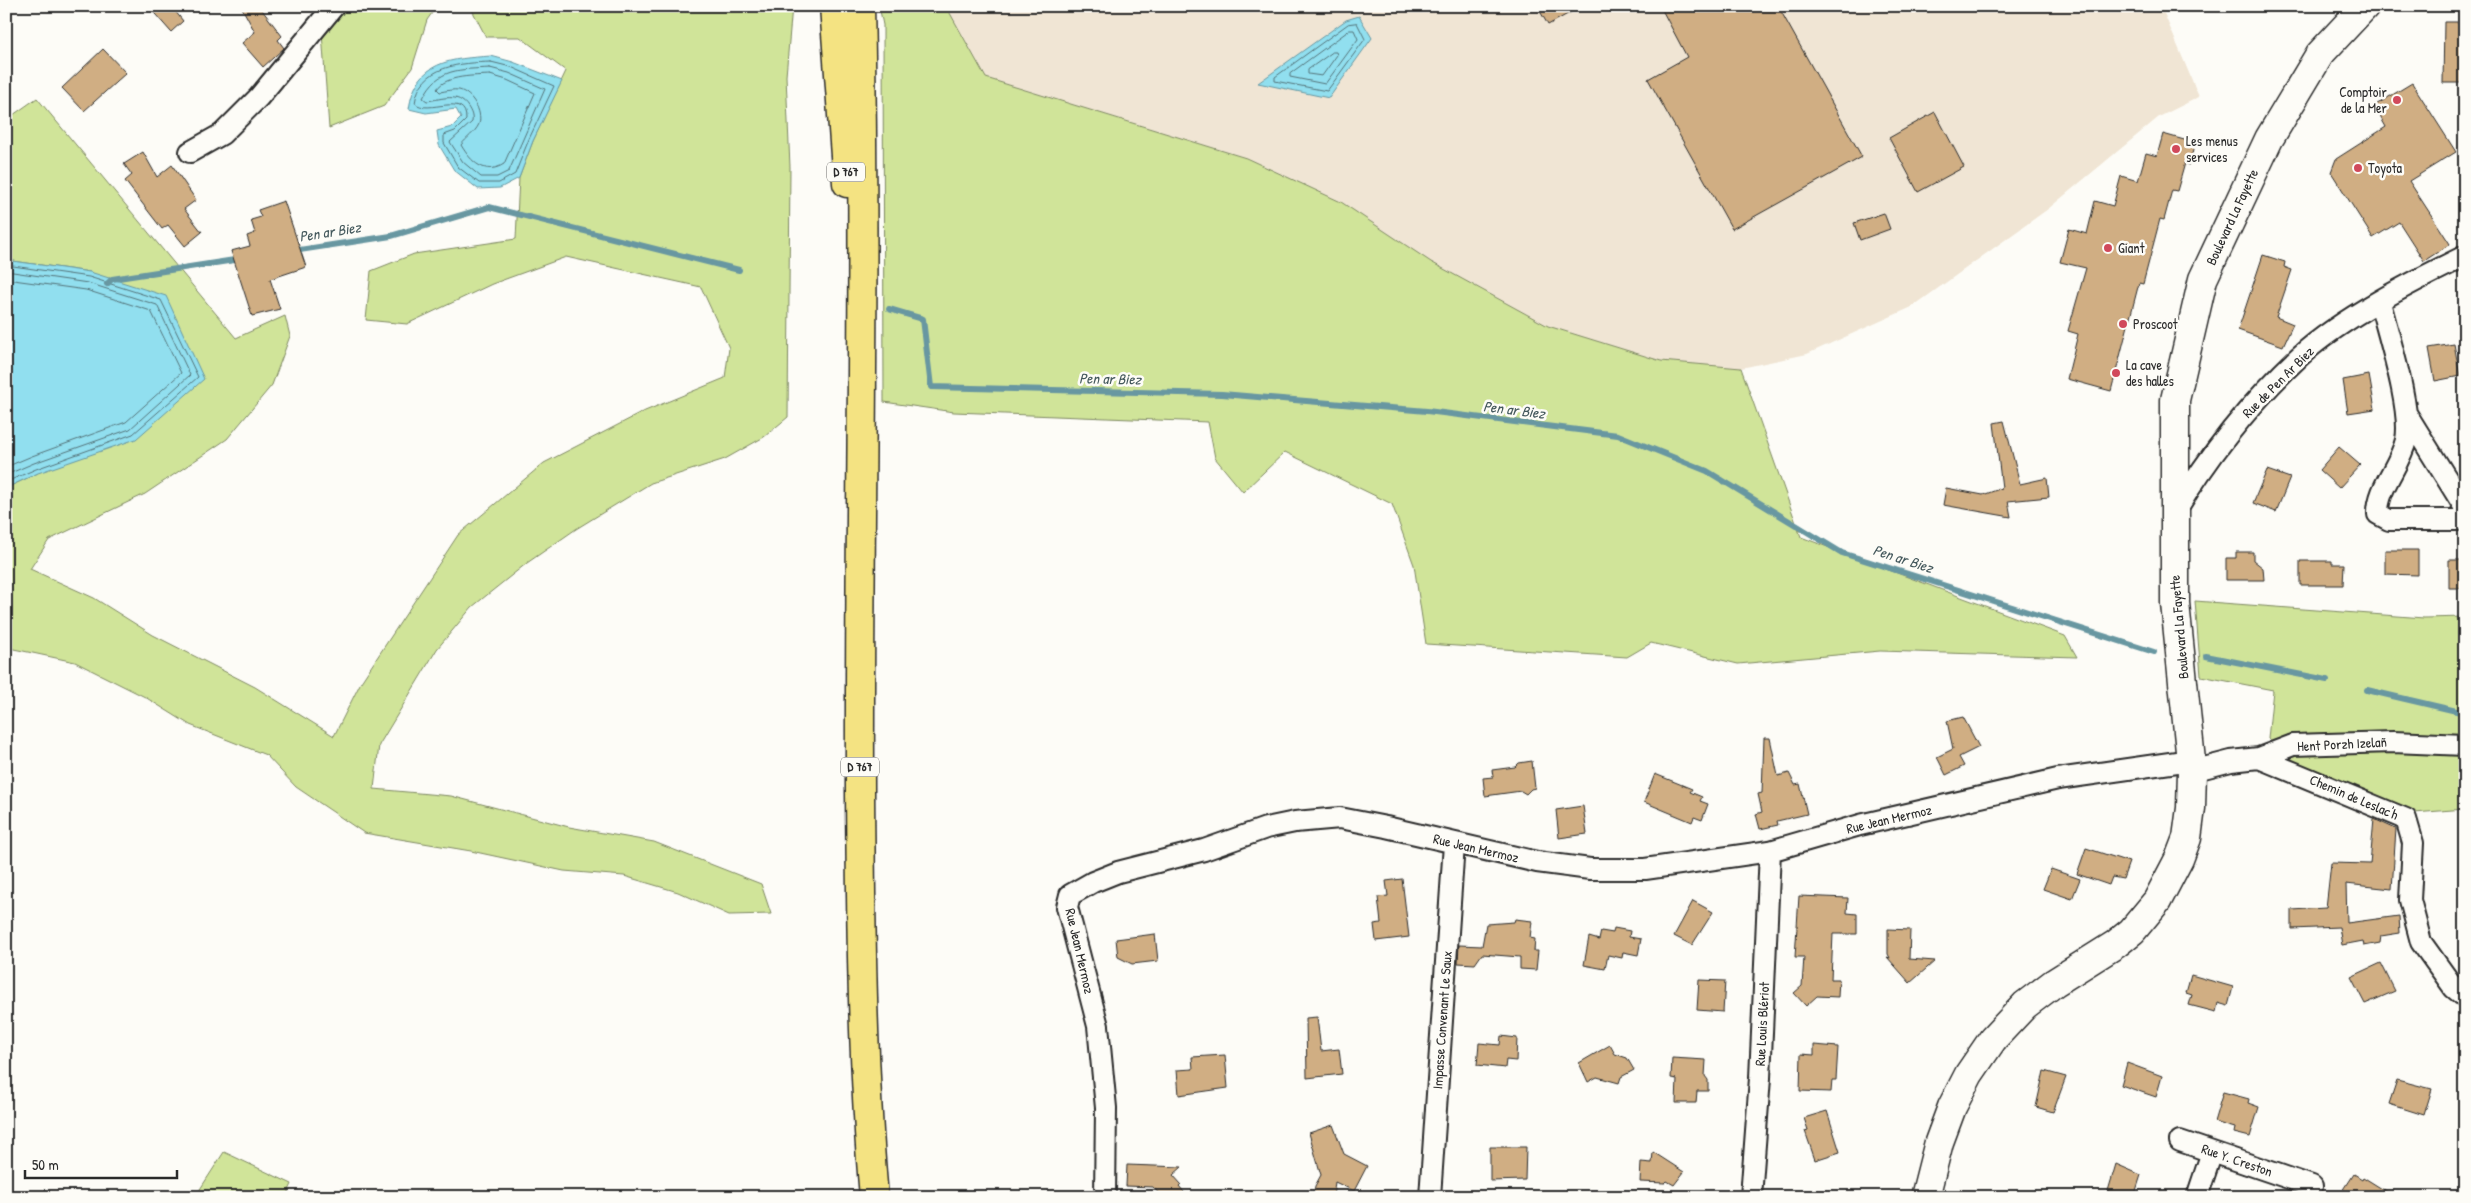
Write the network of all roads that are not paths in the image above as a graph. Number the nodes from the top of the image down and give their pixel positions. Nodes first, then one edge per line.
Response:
1 (334, 6) edge
2 (834, 6) edge
3 (860, 6) edge
4 (2365, 6) edge
5 (190, 152) dead end
6 (2465, 256) edge
7 (2380, 302) junction
8 (861, 337) junction
9 (2406, 412) junction
10 (2175, 512) junction
11 (2465, 745) edge
12 (2259, 758) junction
13 (2192, 766) junction
14 (1454, 844) junction
15 (1770, 851) junction
16 (2465, 996) edge
17 (2180, 1141) dead end
18 (2212, 1152) junction
19 (874, 1197) edge
20 (1104, 1197) edge
21 (1430, 1197) edge
22 (1751, 1197) edge
23 (1925, 1197) edge
24 (2197, 1197) edge
25 (2311, 1197) edge

1 - 5 street
2 - 8 main road, D 767
3 - 8 main road, D 767
4 - 10 main road, Boulevard La Fayette
6 - 7 street, Rue de Pen Ar Biez
7 - 9 street
7 - 10 street, Rue de Pen Ar Biez
8 - 19 main road, D 767
9 - 9 street
10 - 13 main road, Boulevard La Fayette
11 - 12 street, Hent Porzh Izelañ
12 - 13 street, Hent Porzh Izelañ
12 - 16 street, Chemin de Leslac'h
13 - 15 street, Rue Jean Mermoz
13 - 23 main road, Boulevard La Fayette
14 - 15 street, Rue Jean Mermoz
14 - 20 street, Rue Jean Mermoz
14 - 21 street, Impasse Convenant Le Saux
15 - 22 street, Rue Louis Blériot
17 - 18 street, Rue Y. Creston
18 - 24 street
18 - 25 street, Rue Y. Creston

